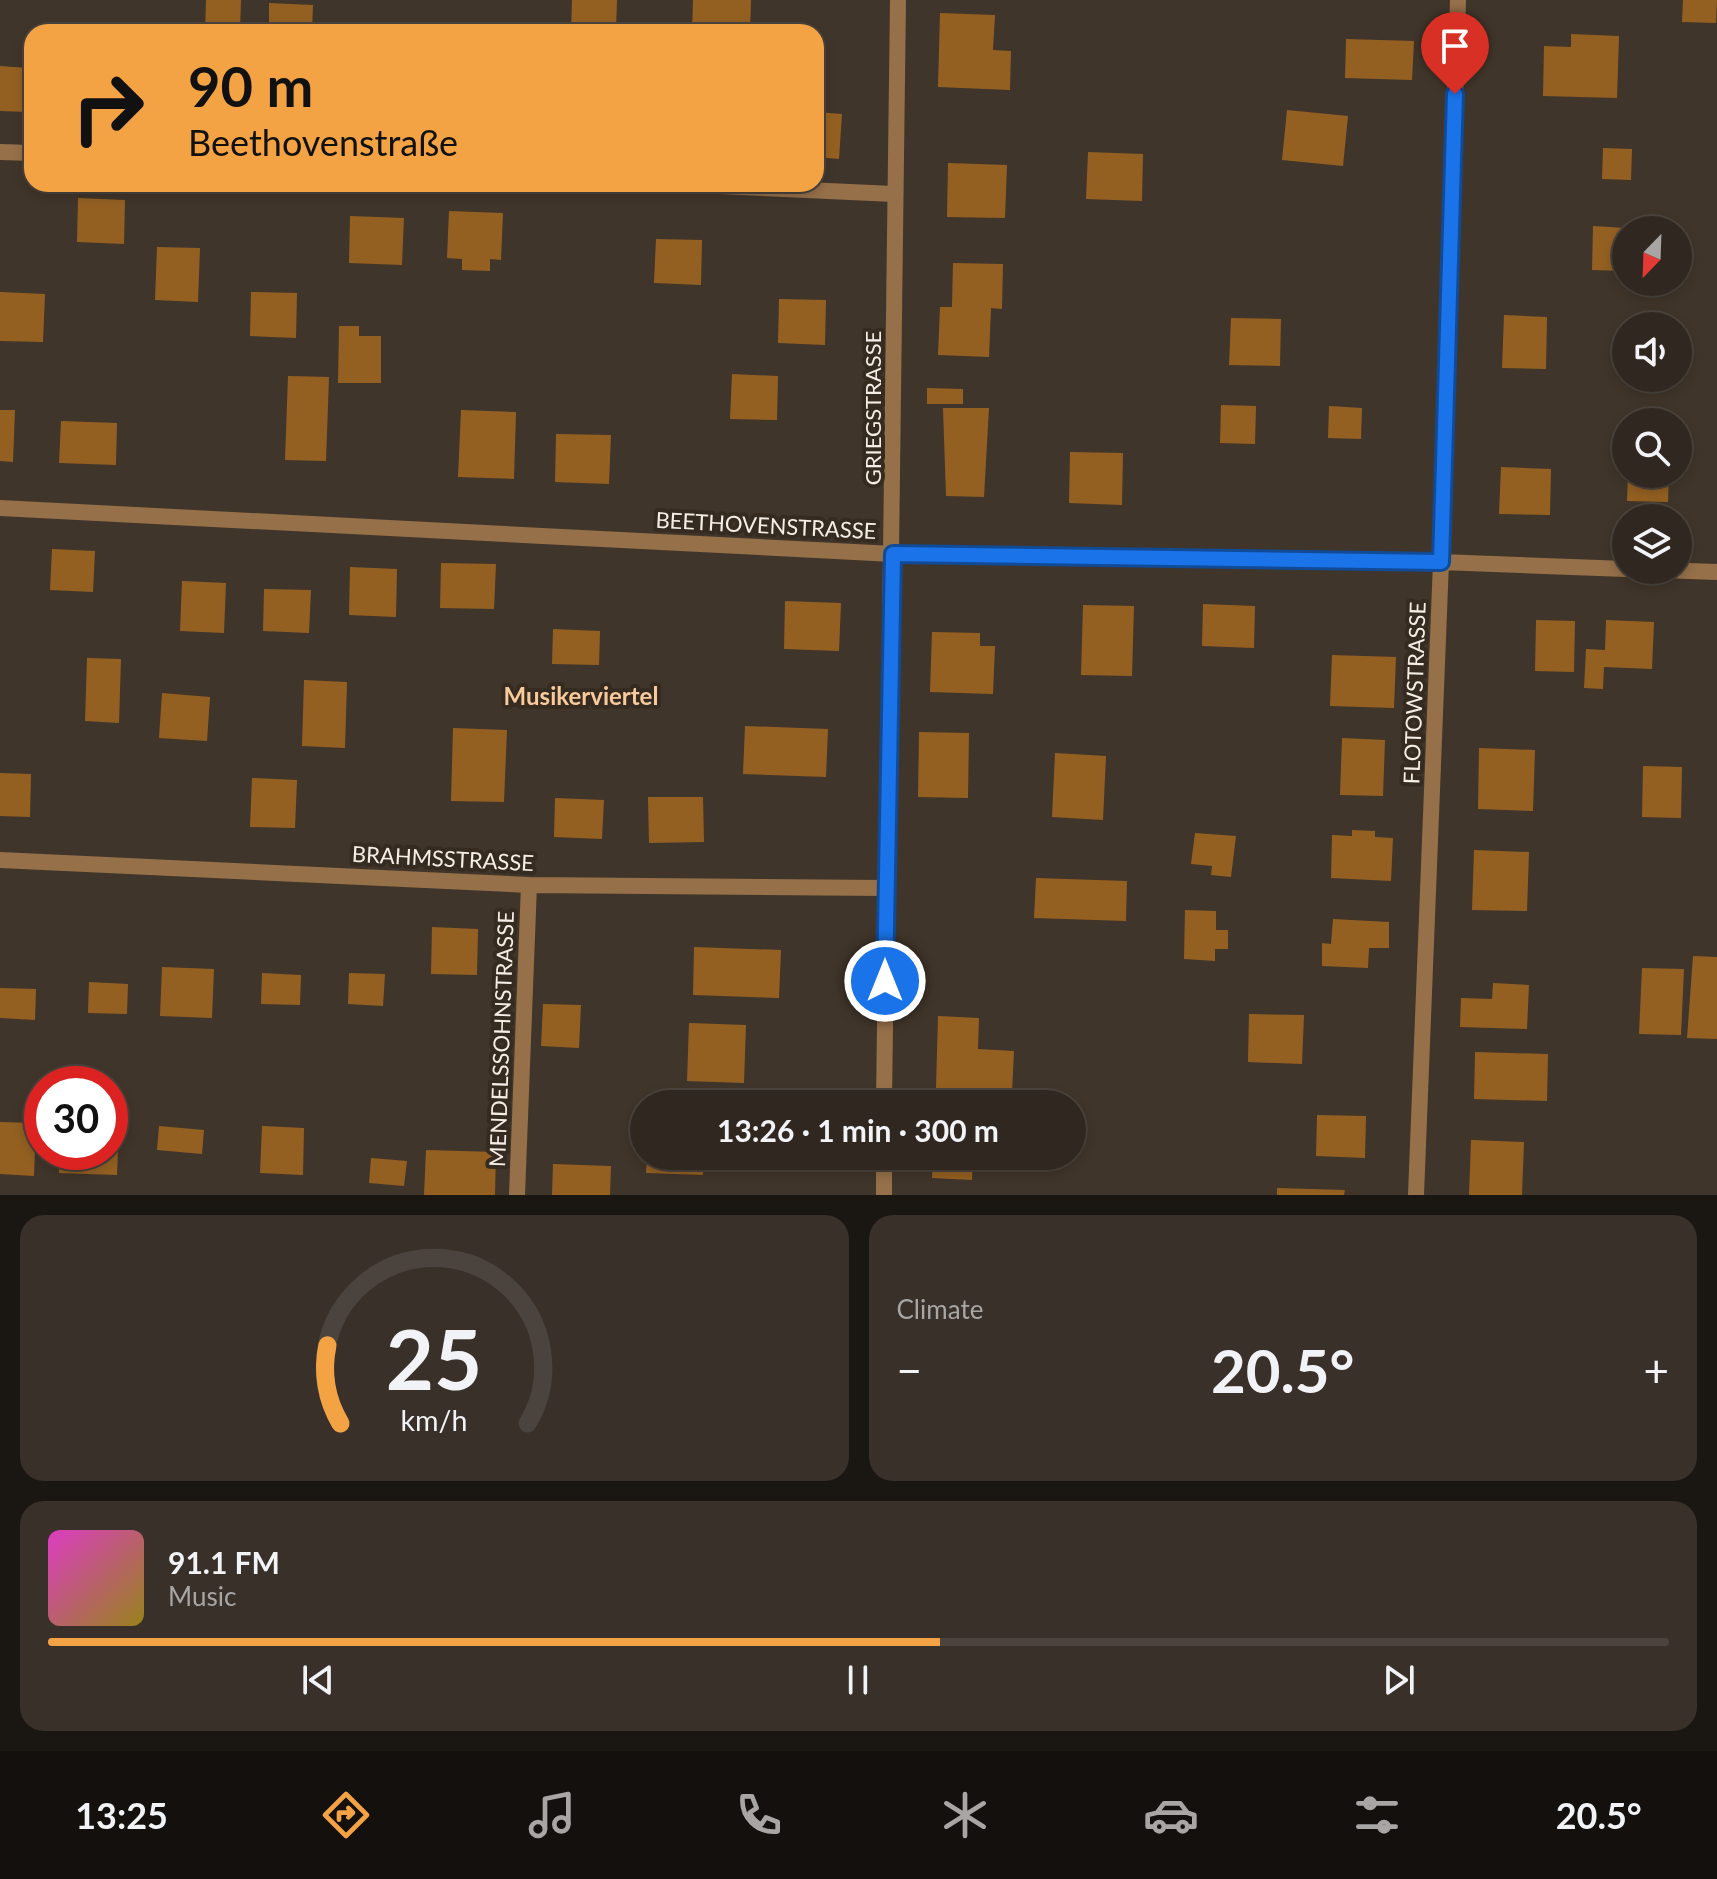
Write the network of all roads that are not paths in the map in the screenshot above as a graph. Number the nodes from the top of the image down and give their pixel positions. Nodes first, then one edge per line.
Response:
1 (898, 0) edge
2 (1458, 0) edge
3 (0, 152) edge
4 (24, 153) edge
5 (824, 191) edge
6 (894, 194) junction
7 (0, 508) edge
8 (893, 554) junction
9 (1441, 562) junction
10 (1612, 568) edge
11 (1692, 571) edge
12 (1717, 572) edge
13 (0, 860) edge
14 (529, 885) junction
15 (885, 888) junction
16 (884, 1090) edge
17 (884, 1170) edge
18 (517, 1195) edge
19 (884, 1195) edge
20 (1416, 1195) edge

1 - 6 street, GRIEGSTRASSE
2 - 9 street, FLOTOWSTRASSE
3 - 4 street
5 - 6 street
6 - 8 street, GRIEGSTRASSE
7 - 8 street, BEETHOVENSTRASSE
8 - 9 street, BEETHOVENSTRASSE
8 - 15 street, GRIEGSTRASSE
9 - 10 street, BEETHOVENSTRASSE
9 - 20 street, FLOTOWSTRASSE
11 - 12 street
13 - 14 street, BRAHMSSTRASSE
14 - 15 street, BRAHMSSTRASSE
14 - 18 street, MENDELSSOHNSTRASSE
15 - 16 street, GRIEGSTRASSE
17 - 19 street

